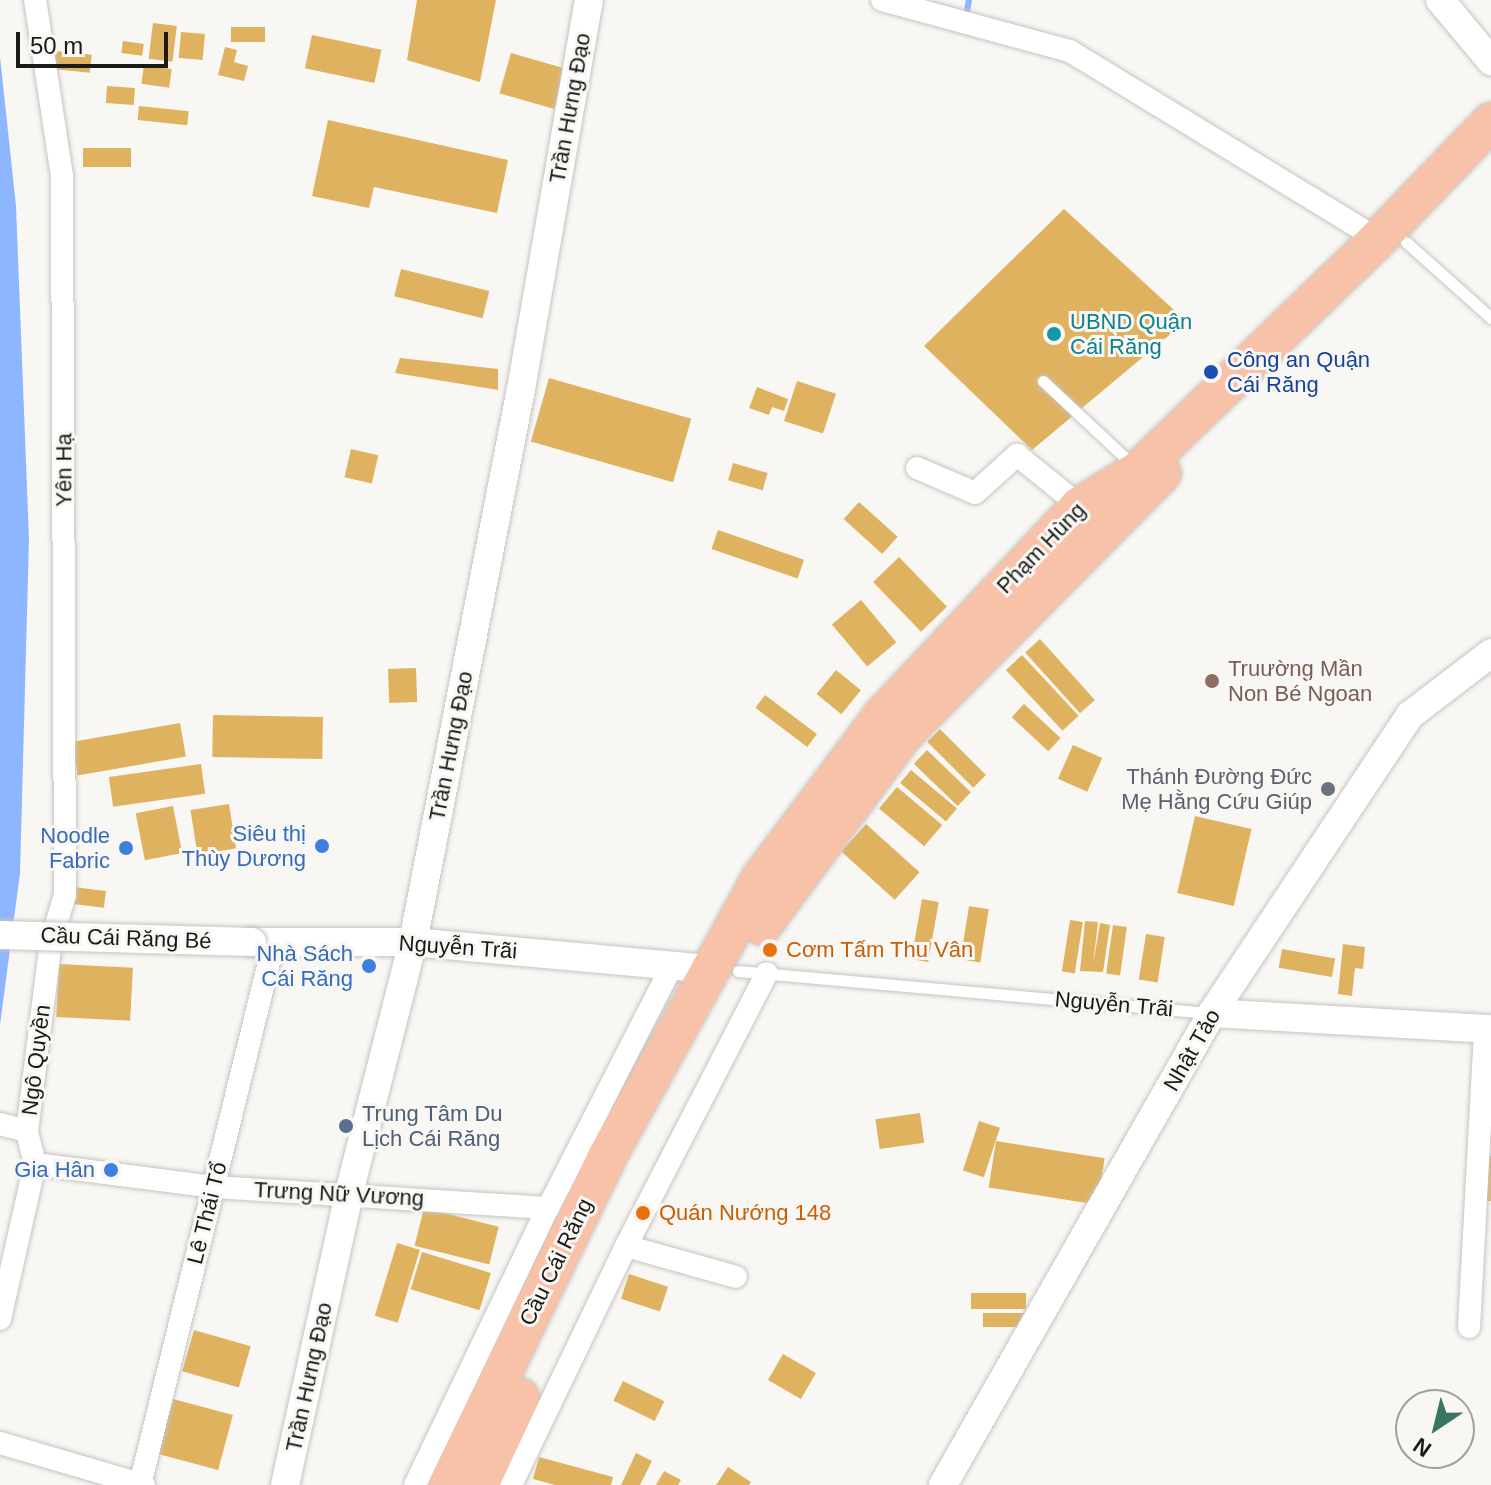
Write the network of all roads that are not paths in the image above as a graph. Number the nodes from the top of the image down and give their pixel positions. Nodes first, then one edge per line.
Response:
1 (35, 0) edge
2 (589, 0) edge
3 (882, 0) edge
4 (1440, 0) edge
5 (1491, 61) edge
6 (1491, 122) edge
7 (1491, 159) edge
8 (1392, 241) junction
9 (1491, 318) edge
10 (1043, 381) dead end
11 (917, 468) dead end
12 (1139, 470) junction
13 (1092, 516) junction
14 (1491, 653) edge
15 (0, 935) edge
16 (51, 941) joint
17 (263, 942) junction
18 (413, 942) junction
19 (673, 964) junction
20 (739, 971) junction
21 (1212, 1013) junction
22 (1488, 1029) edge
23 (682, 1048) junction
24 (12, 1126) edge
25 (35, 1164) junction
26 (214, 1187) junction
27 (349, 1193) junction
28 (1483, 1207) edge
29 (548, 1208) junction
30 (626, 1246) junction
31 (736, 1277) dead end
32 (0, 1319) edge
33 (1469, 1327) dead end
34 (0, 1443) edge
35 (141, 1485) edge
36 (285, 1485) edge
37 (415, 1485) edge
38 (448, 1485) edge
39 (479, 1485) edge
40 (511, 1485) edge
41 (943, 1485) edge

1 - 16 street, Yên Hạ
2 - 18 street, Trần Hưng Đạo
3 - 8 street
4 - 5 street
6 - 8 highway, Phạm Hùng
7 - 8 highway, Phạm Hùng
8 - 9 lane
8 - 12 highway, Phạm Hùng
8 - 13 highway, Phạm Hùng
10 - 12 lane
11 - 13 street
12 - 13 highway, Phạm Hùng
13 - 20 highway, Phạm Hùng
14 - 21 street, Nhật Tảo
15 - 17 street, Cầu Cái Răng Bé, bridge
16 - 24 street, Ngô Quyền
17 - 18 street, Nguyễn Trãi
17 - 26 street, Lê Thái Tổ
18 - 19 street, Nguyễn Trãi
18 - 27 street, Trần Hưng Đạo
19 - 20 street, Nguyễn Trãi
19 - 29 street
20 - 21 lane, Nguyễn Trãi
20 - 23 highway, Phạm Hùng
20 - 30 street
21 - 22 street, Nguyễn Trãi
21 - 41 street, Nhật Tảo
22 - 28 street
23 - 38 highway, Cầu Cái Răng
23 - 39 highway, Cầu Cái Răng
24 - 25 street, Ngô Quyền
25 - 26 street, Trưng Nữ Vương
25 - 32 street, Ngô Quyền
26 - 27 street, Trưng Nữ Vương
26 - 35 street, Lê Thái Tổ
27 - 29 street, Trưng Nữ Vương
27 - 36 street, Trần Hưng Đạo
28 - 33 street
29 - 37 street
30 - 31 street
30 - 40 street
34 - 35 street

